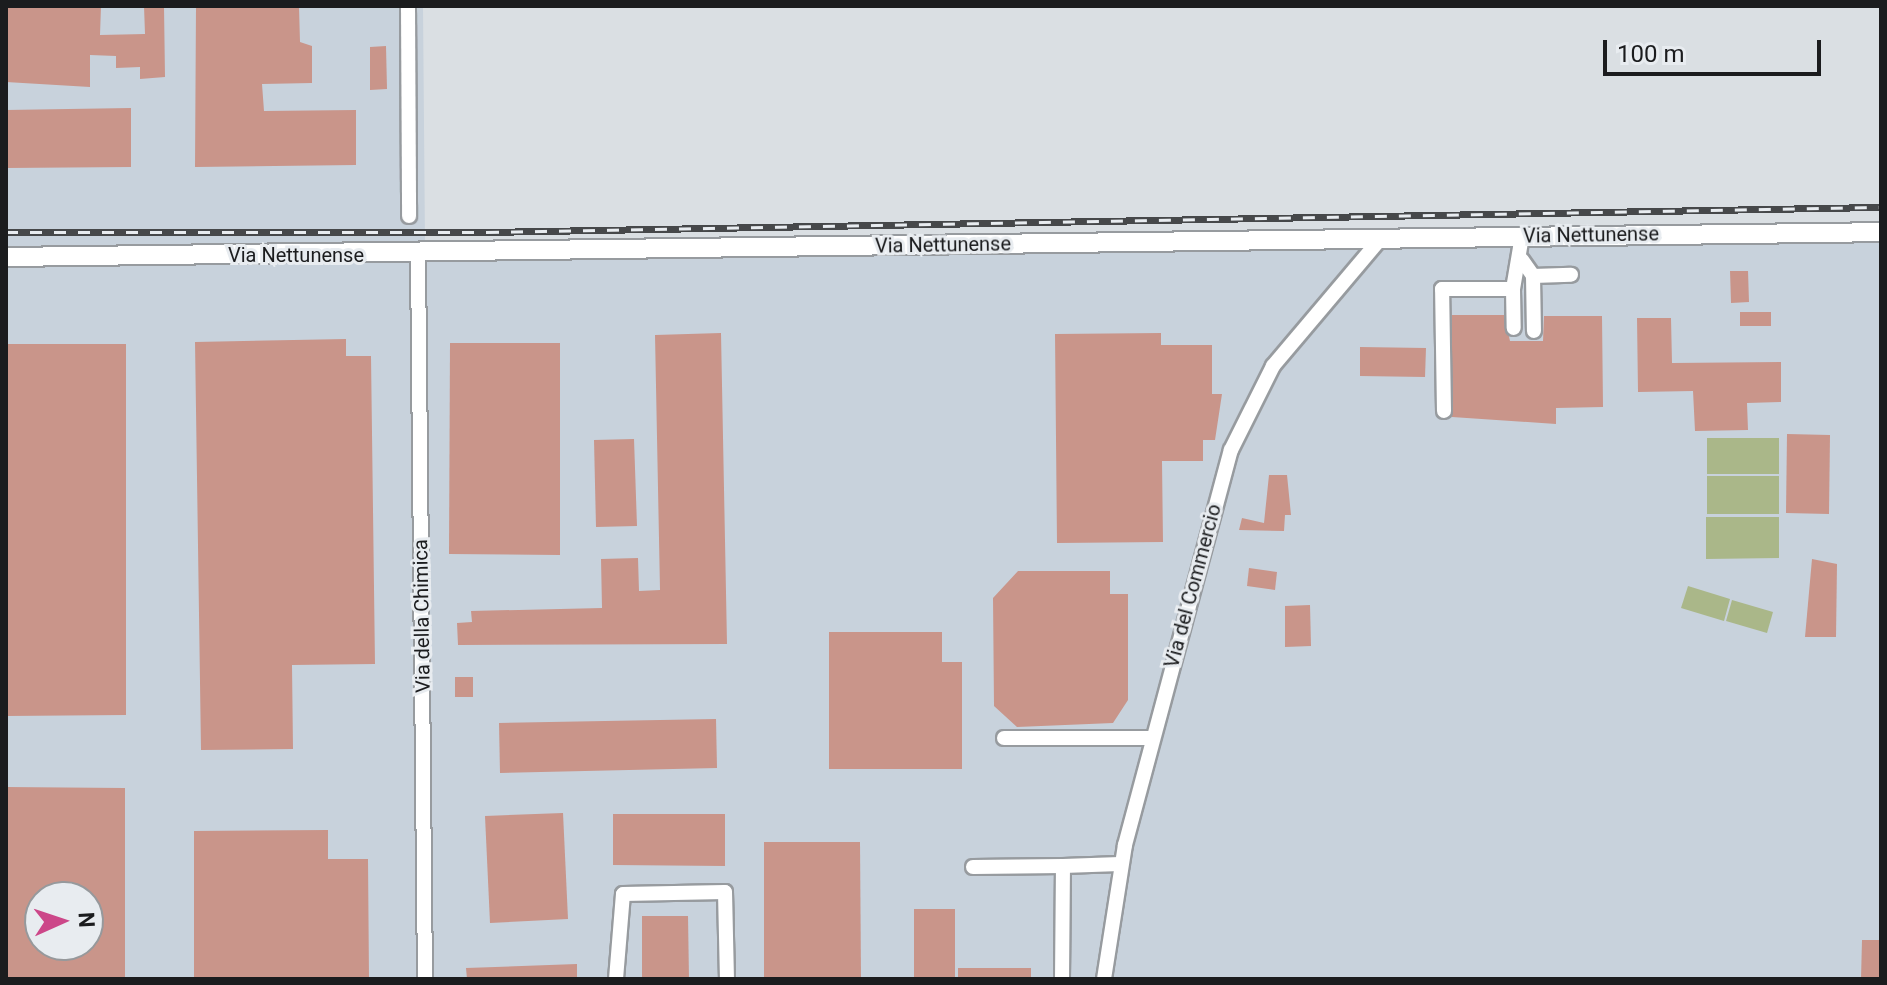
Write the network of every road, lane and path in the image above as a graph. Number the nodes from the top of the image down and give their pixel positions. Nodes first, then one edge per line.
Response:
1 (408, 6) edge
2 (409, 216) dead end
3 (1881, 232) edge
4 (1522, 236) junction
5 (1381, 238) junction
6 (418, 254) junction
7 (6, 257) edge
8 (1522, 260) junction
9 (1571, 275) dead end
10 (1533, 276) junction
11 (1513, 289) junction
12 (1514, 328) dead end
13 (1534, 331) dead end
14 (1444, 411) dead end
15 (1004, 738) dead end
16 (1153, 738) junction
17 (1120, 864) junction
18 (1063, 866) junction
19 (973, 867) dead end
20 (425, 979) edge
21 (616, 979) edge
22 (727, 979) edge
23 (1062, 979) edge
24 (1104, 979) edge

1 - 2 street
3 - 4 main road, Via Nettunense
4 - 5 main road, Via Nettunense
4 - 8 street
5 - 6 main road, Via Nettunense
5 - 16 street, Via del Commercio
6 - 7 main road, Via Nettunense
6 - 20 street, Via della Chimica
8 - 10 street
8 - 11 street
9 - 10 street
10 - 13 street
11 - 12 street
11 - 14 street
15 - 16 street
16 - 17 street, Via del Commercio
17 - 18 street
17 - 24 street, Via del Commercio
18 - 19 street
18 - 23 street
21 - 22 street

